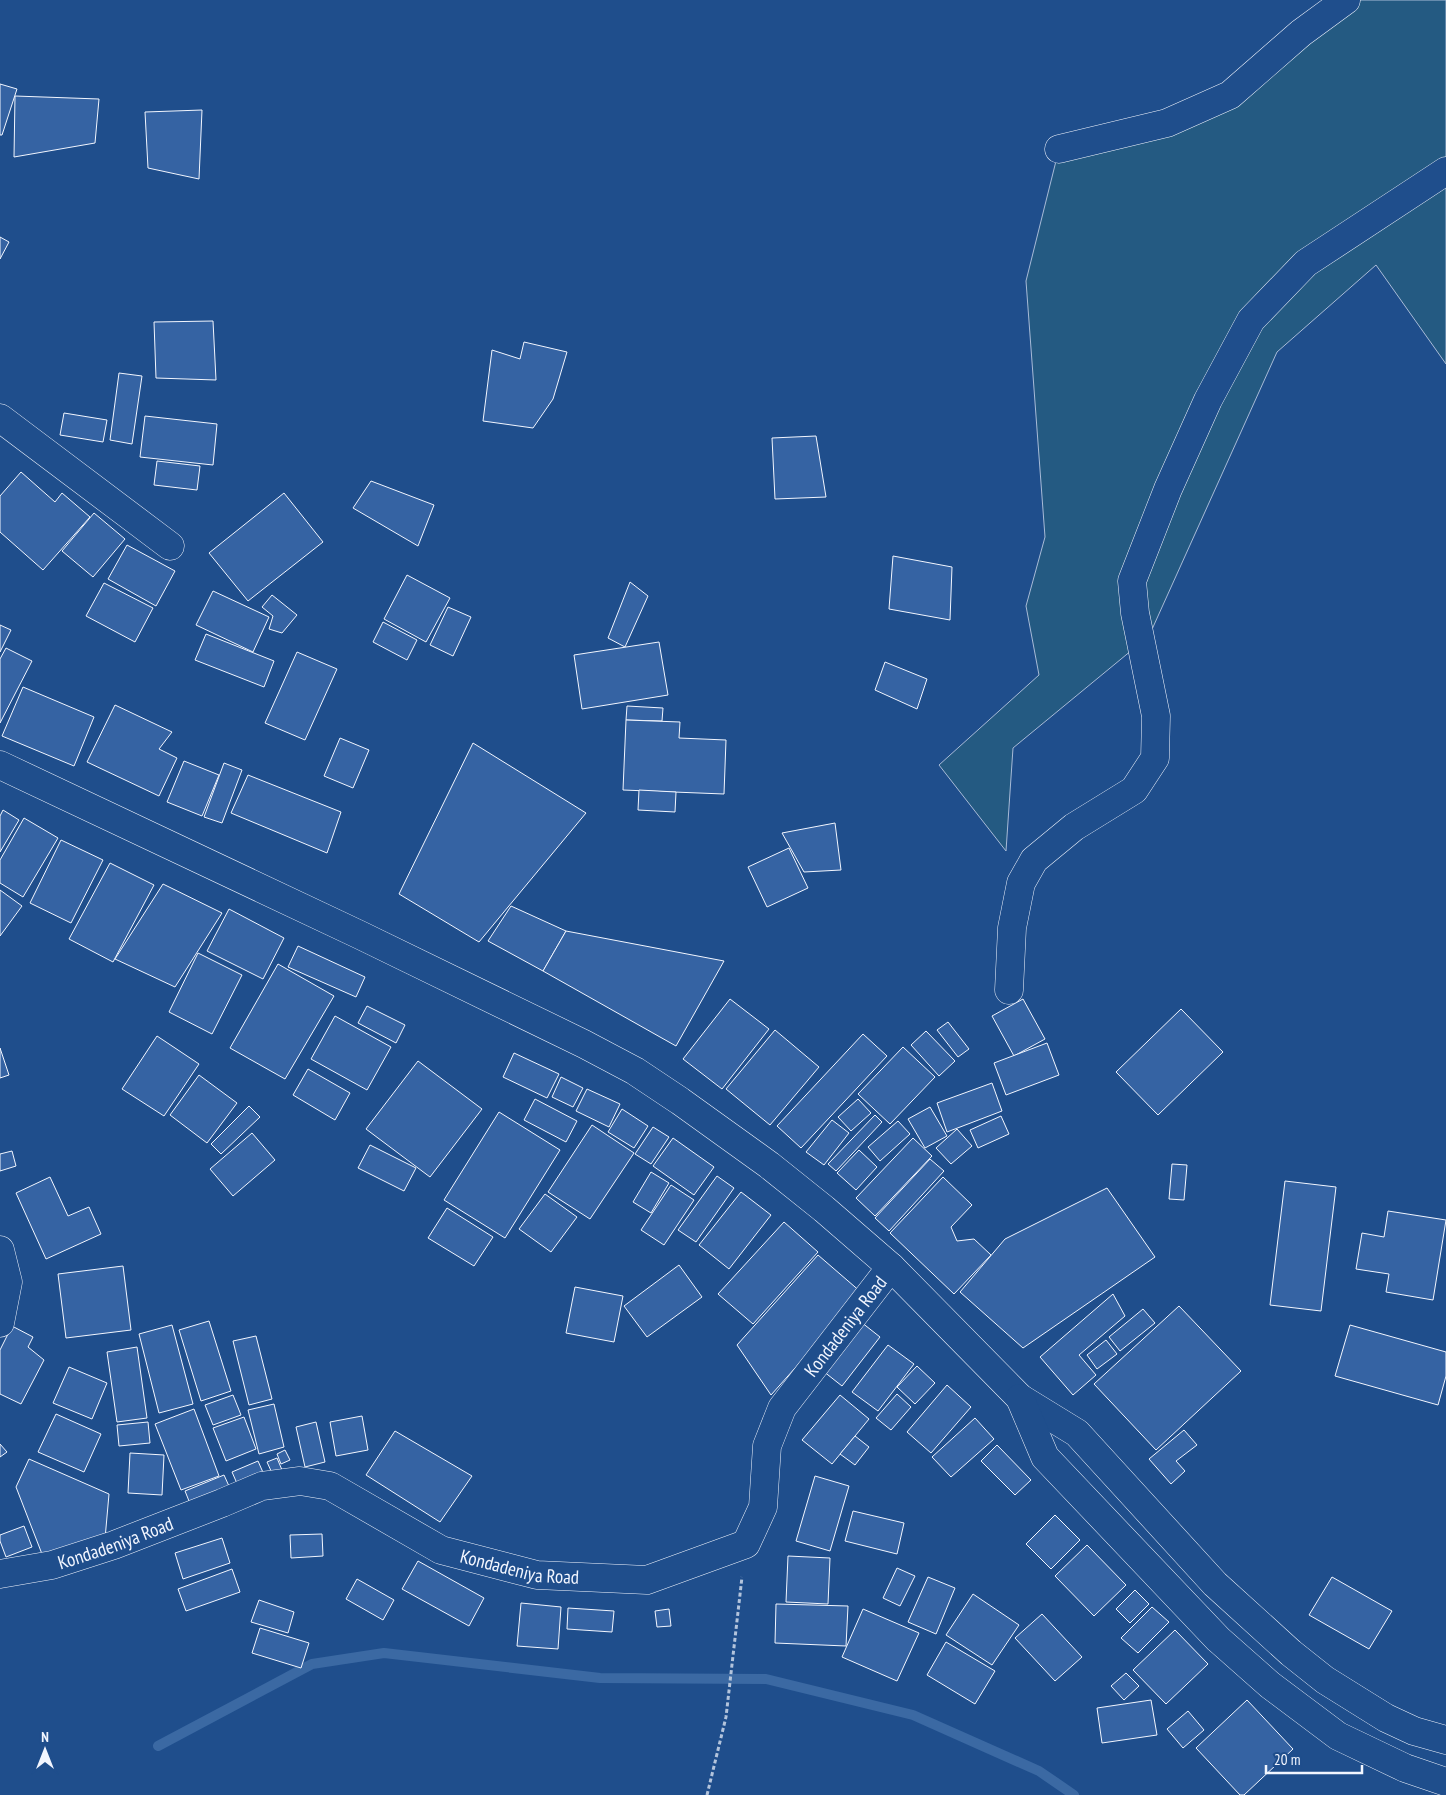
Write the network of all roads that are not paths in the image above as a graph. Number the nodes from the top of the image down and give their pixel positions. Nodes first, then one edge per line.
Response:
1 (1346, 0) edge
2 (1059, 149) dead end
3 (1446, 171) edge
4 (0, 418) edge
5 (170, 546) dead end
6 (0, 765) edge
7 (1009, 990) dead end
8 (0, 1250) edge
9 (891, 1267) junction
10 (0, 1323) edge
11 (1020, 1398) junction
12 (0, 1574) edge
13 (1446, 1740) edge
14 (1446, 1782) edge

1 - 2 main road
3 - 7 main road
4 - 5 main road
6 - 9 main road
8 - 10 main road
9 - 11 main road
9 - 12 main road, Kondadeniya Road
11 - 13 main road
11 - 14 main road

